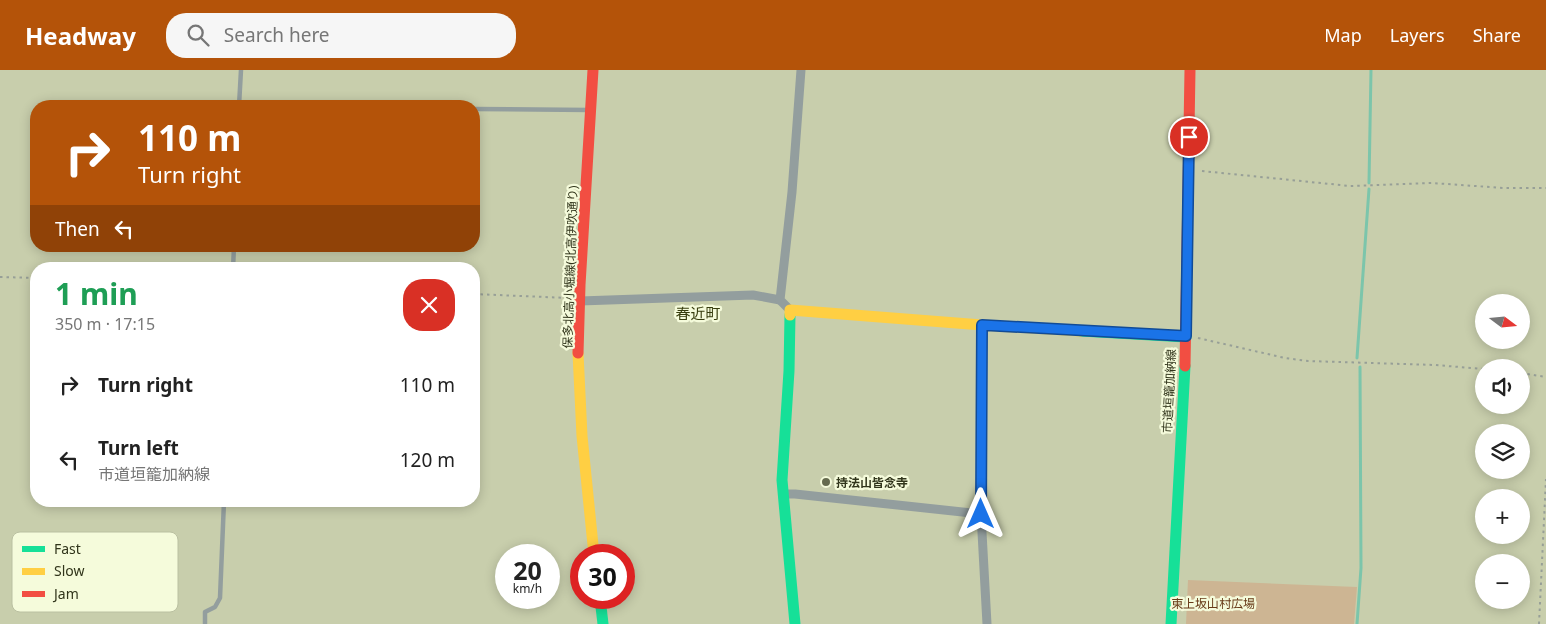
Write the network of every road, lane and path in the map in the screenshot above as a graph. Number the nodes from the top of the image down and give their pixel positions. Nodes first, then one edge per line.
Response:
1 (241, 70) edge
2 (593, 70) edge
3 (801, 70) edge
4 (1190, 70) edge
5 (239, 100) edge
6 (480, 109) edge
7 (591, 110) junction
8 (1188, 170) junction
9 (1546, 188) edge
10 (0, 277) edge
11 (30, 278) edge
12 (480, 294) edge
13 (780, 300) junction
14 (580, 301) junction
15 (790, 310) junction
16 (982, 325) junction
17 (1186, 336) junction
18 (1475, 368) edge
19 (1530, 375) edge
20 (1546, 377) edge
21 (1546, 479) edge
22 (784, 494) junction
23 (224, 507) edge
24 (981, 514) junction
25 (593, 544) edge
26 (601, 609) edge
27 (205, 624) edge
28 (603, 624) edge
29 (795, 624) edge
30 (987, 624) edge
31 (1171, 624) edge
32 (1539, 624) edge

1 - 5 lane
2 - 7 street, 保多北高小堀線(北高伊吹通り)
3 - 13 street
4 - 8 street, 市道垣籠加納線
6 - 7 lane
7 - 14 street, 保多北高小堀線(北高伊吹通り)
8 - 9 path
8 - 17 street, 市道垣籠加納線
10 - 11 path
12 - 14 path
13 - 14 street
13 - 15 street
14 - 25 street, 保多北高小堀線(北高伊吹通り)
15 - 16 street
15 - 22 street
16 - 17 street
16 - 24 street
17 - 18 path
17 - 31 street, 市道垣籠加納線
19 - 20 path
21 - 32 path
22 - 24 street
22 - 29 street
23 - 27 lane
24 - 30 street
26 - 28 street

